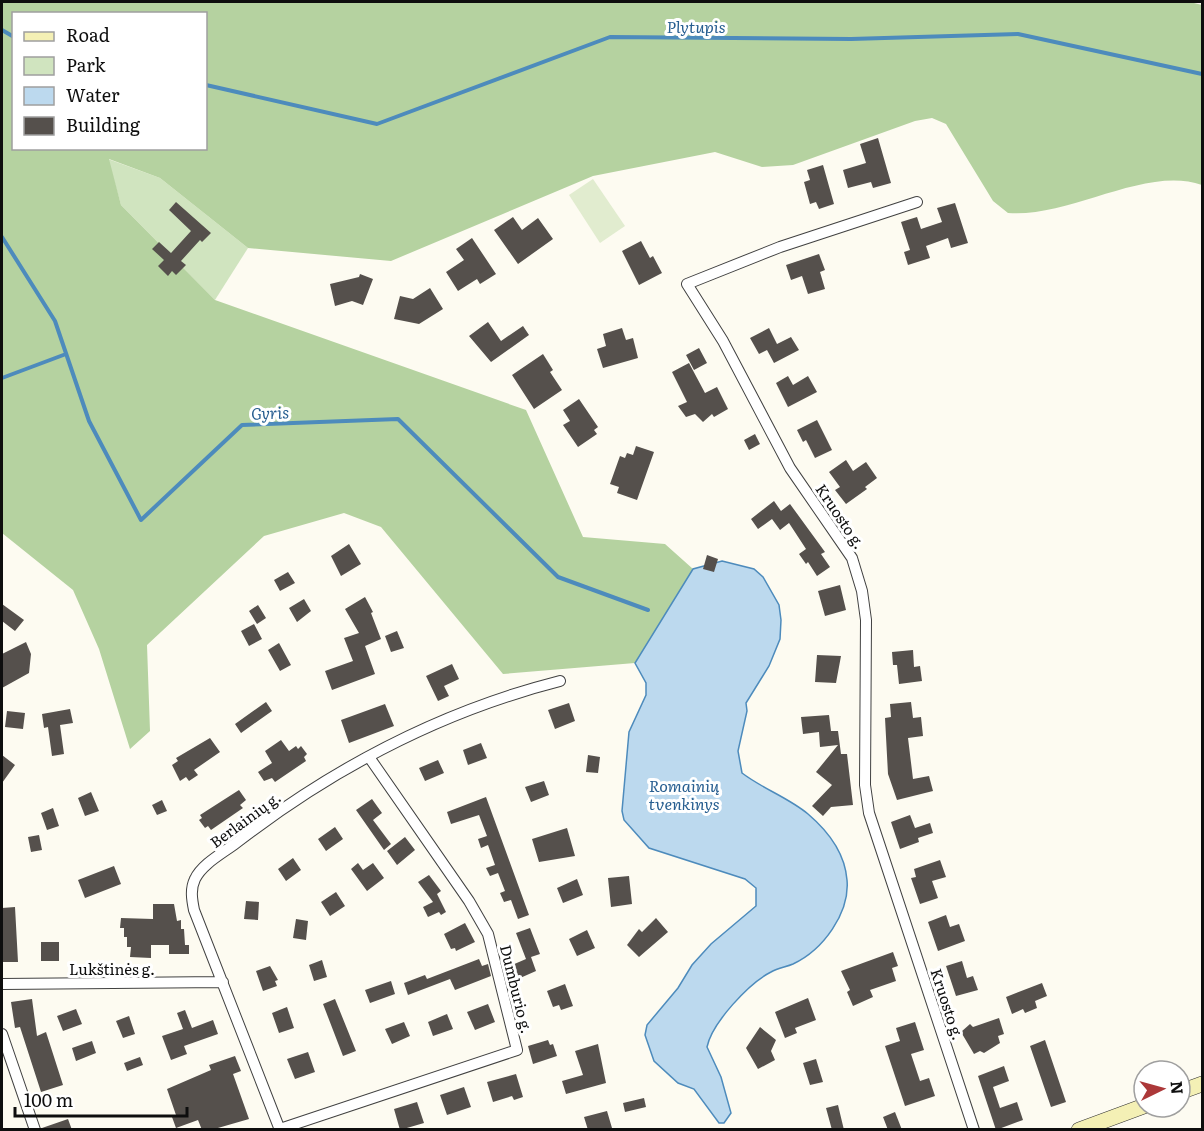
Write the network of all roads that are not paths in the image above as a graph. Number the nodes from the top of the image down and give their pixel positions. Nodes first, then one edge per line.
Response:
1 (917, 202) dead end
2 (560, 681) dead end
3 (369, 757) junction
4 (222, 982) junction
5 (2, 984) edge
6 (2, 1034) edge
7 (1132, 1110) edge
8 (280, 1129) edge
9 (35, 1130) edge
10 (974, 1130) edge
11 (1079, 1130) edge

1 - 10 street, Kruosto g.
2 - 3 street, Berlainių g.
3 - 4 street, Berlainių g.
3 - 8 street, Dumburio g.
4 - 5 street, Lukštinės g.
4 - 8 street, Berlainių g.
6 - 9 street
7 - 11 main road

